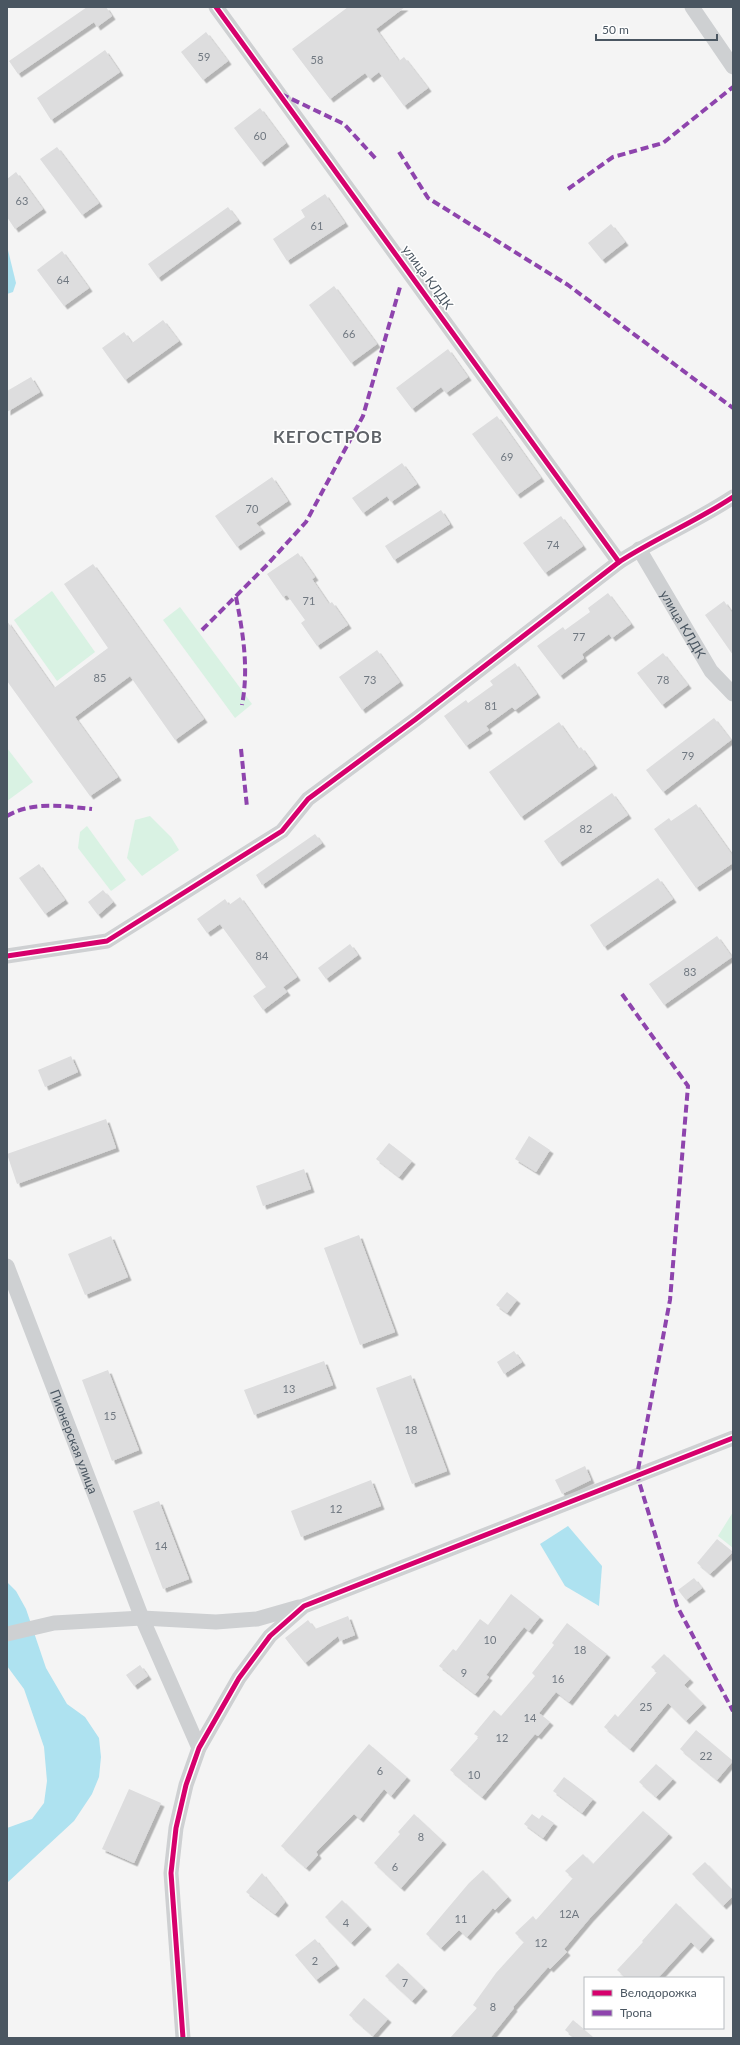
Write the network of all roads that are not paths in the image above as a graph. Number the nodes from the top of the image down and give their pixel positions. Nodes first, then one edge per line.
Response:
1 (216, 7) edge
2 (692, 7) edge
3 (733, 67) edge
4 (733, 496) edge
5 (639, 549) junction
6 (619, 562) junction
7 (733, 694) edge
8 (7, 956) edge
9 (7, 1266) edge
10 (733, 1438) edge
11 (304, 1606) junction
12 (142, 1618) junction
13 (7, 1634) edge
14 (199, 1748) junction
15 (183, 2038) edge

1 - 6 street, улица КЛДК
2 - 3 street
4 - 5 street
5 - 6 street
5 - 7 street, улица КЛДК
6 - 8 street
9 - 12 street, Пионерская улица
10 - 11 street
11 - 12 street
11 - 14 street
12 - 13 street
12 - 14 street, Пионерская улица
14 - 15 street

